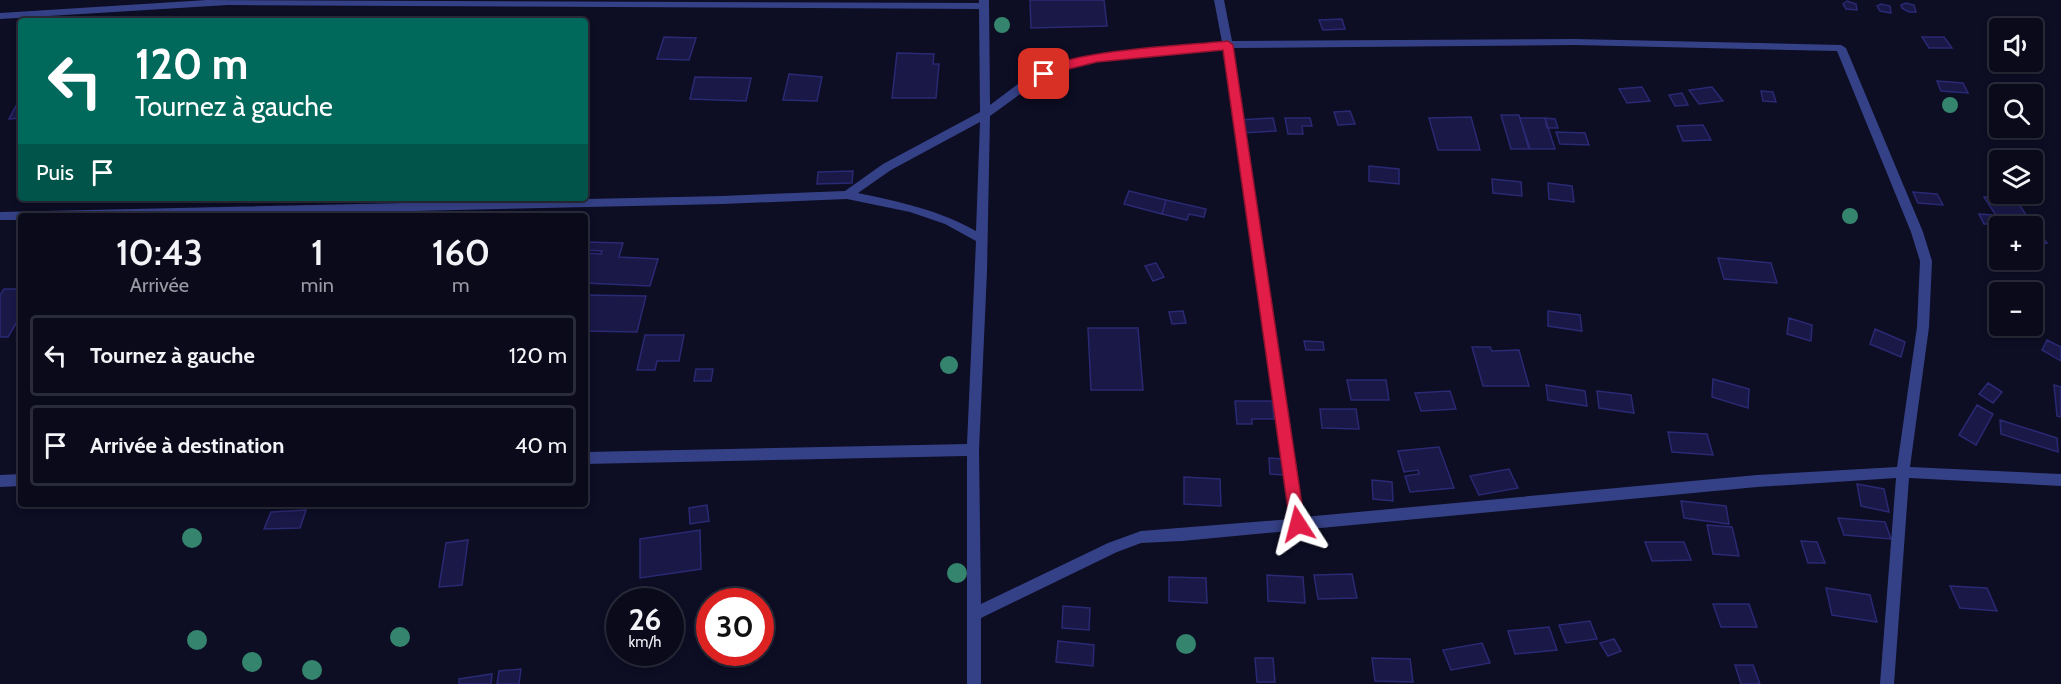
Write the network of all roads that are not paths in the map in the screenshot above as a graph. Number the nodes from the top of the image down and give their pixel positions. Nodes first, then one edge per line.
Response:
1 (1219, 0) edge
2 (229, 1) edge
3 (462, 2) edge
4 (984, 3) edge
5 (0, 16) edge
6 (1228, 45) junction
7 (985, 114) junction
8 (847, 195) junction
9 (133, 213) edge
10 (0, 216) edge
11 (18, 216) edge
12 (982, 238) junction
13 (973, 450) junction
14 (588, 458) edge
15 (1903, 472) junction
16 (18, 480) edge
17 (2061, 480) edge
18 (0, 481) edge
19 (1298, 524) junction
20 (974, 614) junction
21 (974, 684) edge
22 (1887, 684) edge

1 - 6 street
2 - 3 street
2 - 5 street
3 - 4 street
4 - 7 street
6 - 7 street
6 - 15 street
6 - 19 street
7 - 8 street
7 - 12 street
8 - 9 street
8 - 12 street
10 - 11 street
12 - 13 street
13 - 14 street
13 - 20 street
15 - 17 street
15 - 19 street
15 - 22 street
16 - 18 street
19 - 20 street
20 - 21 street

